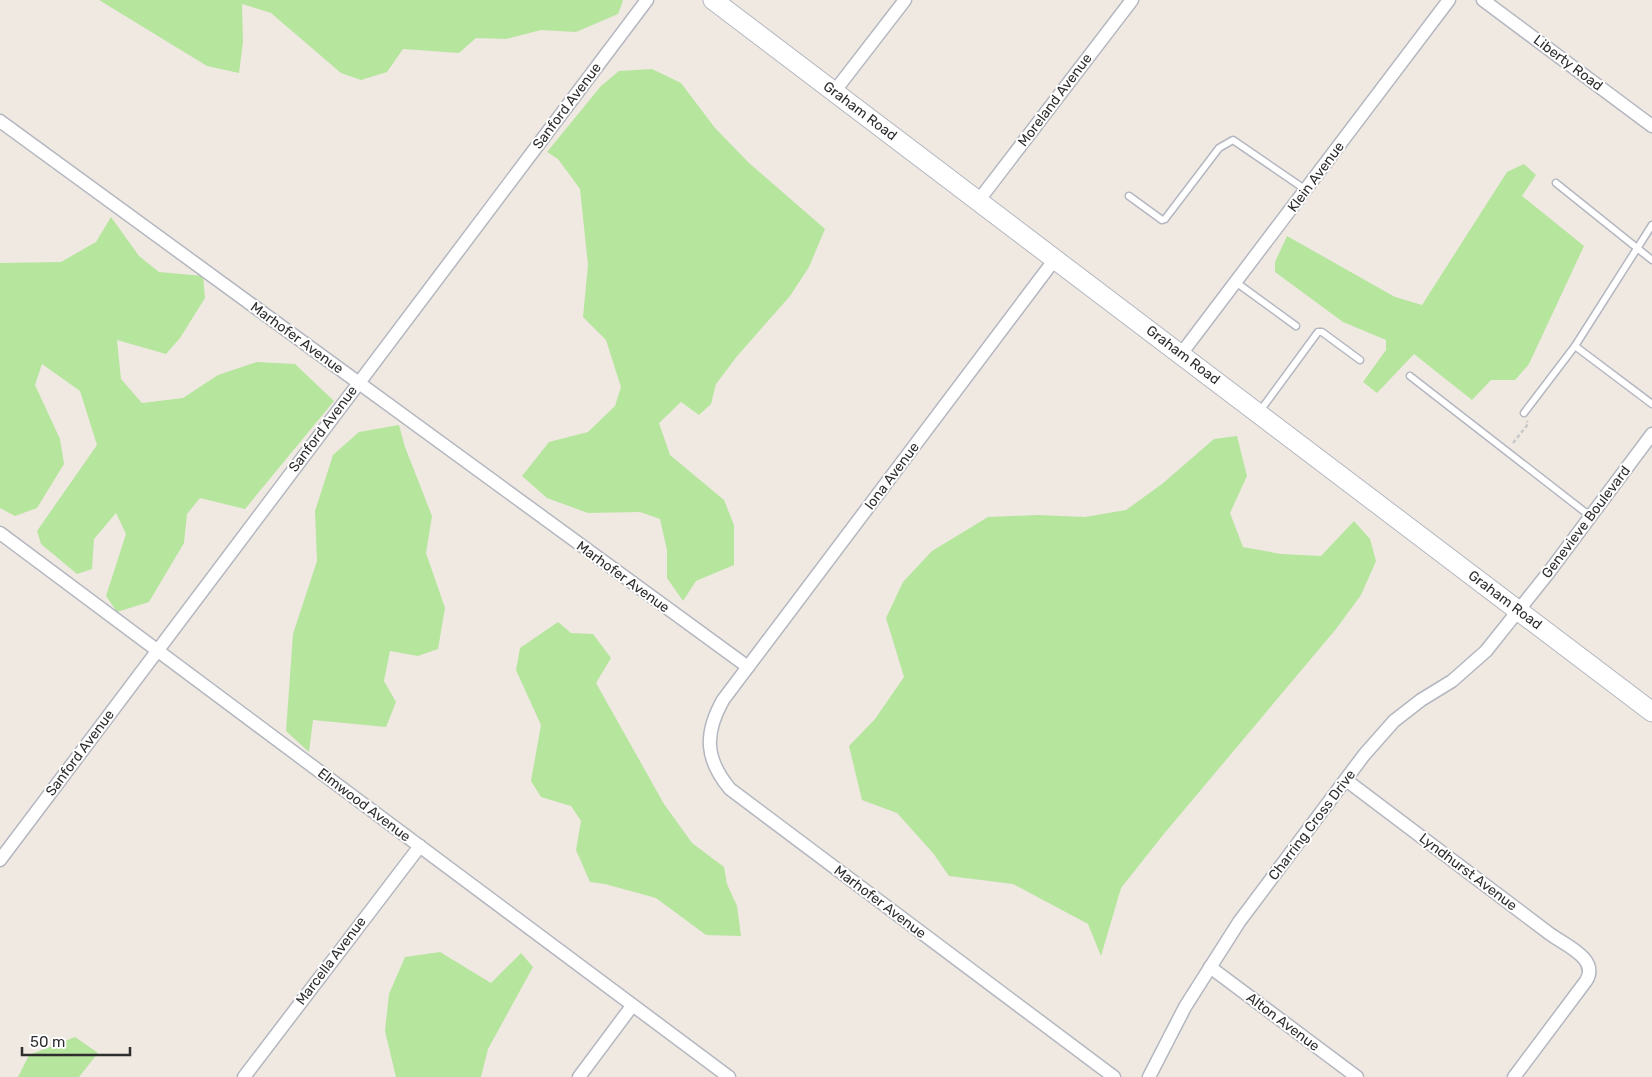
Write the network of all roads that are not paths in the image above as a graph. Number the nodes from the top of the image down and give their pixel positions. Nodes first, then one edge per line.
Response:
1 (647, 0) edge
2 (713, 0) edge
3 (905, 0) edge
4 (1132, 0) edge
5 (1449, 0) edge
6 (1483, 0) edge
7 (834, 92) junction
8 (0, 121) edge
9 (1652, 126) edge
10 (1556, 183) dead end
11 (1306, 190) junction
12 (1129, 196) dead end
13 (978, 200) junction
14 (1652, 225) edge
15 (1636, 249) junction
16 (1055, 259) junction
17 (1652, 260) edge
18 (1237, 283) junction
19 (1296, 326) dead end
20 (1575, 346) junction
21 (1181, 354) junction
22 (1360, 360) dead end
23 (1410, 376) dead end
24 (358, 382) junction
25 (1652, 404) edge
26 (1259, 412) junction
27 (1524, 413) road end
28 (1652, 434) edge
29 (1590, 516) junction
30 (0, 533) edge
31 (1518, 610) junction
32 (157, 650) junction
33 (748, 667) junction
34 (1652, 712) edge
35 (1346, 780) junction
36 (420, 846) junction
37 (0, 860) edge
38 (1210, 967) junction
39 (632, 1006) junction
40 (244, 1077) edge
41 (579, 1077) edge
42 (729, 1077) edge
43 (1114, 1077) edge
44 (1149, 1077) edge
45 (1357, 1077) edge
46 (1514, 1077) edge

1 - 24 street, Sanford Avenue
2 - 7 main road, Graham Road
3 - 7 street
4 - 13 street, Moreland Avenue
5 - 11 street, Klein Avenue
6 - 9 street, Liberty Road
7 - 13 main road, Graham Road
8 - 24 street, Marhofer Avenue
10 - 15 lane
11 - 12 lane
11 - 18 street, Klein Avenue
13 - 16 main road, Graham Road
14 - 15 lane
15 - 17 lane
15 - 20 lane
16 - 21 main road, Graham Road
16 - 33 street, Iona Avenue
18 - 19 lane
18 - 21 street, Klein Avenue
20 - 25 lane
20 - 27 lane
21 - 26 main road, Graham Road
22 - 26 lane
23 - 29 lane
24 - 32 street, Sanford Avenue
24 - 33 street, Marhofer Avenue
26 - 31 main road, Graham Road
28 - 29 street, Genevieve Boulevard
29 - 31 street, Genevieve Boulevard
30 - 32 street, Elmwood Avenue
31 - 34 main road, Graham Road
31 - 35 street, Charring Cross Drive
32 - 36 street, Elmwood Avenue
32 - 37 street, Sanford Avenue
33 - 43 street, Marhofer Avenue
35 - 38 street, Charring Cross Drive
35 - 46 street, Lyndhurst Avenue
36 - 39 street, Elmwood Avenue
36 - 40 street, Marcella Avenue
38 - 44 street, Charring Cross Drive
38 - 45 street, Alton Avenue
39 - 41 street
39 - 42 street, Elmwood Avenue

